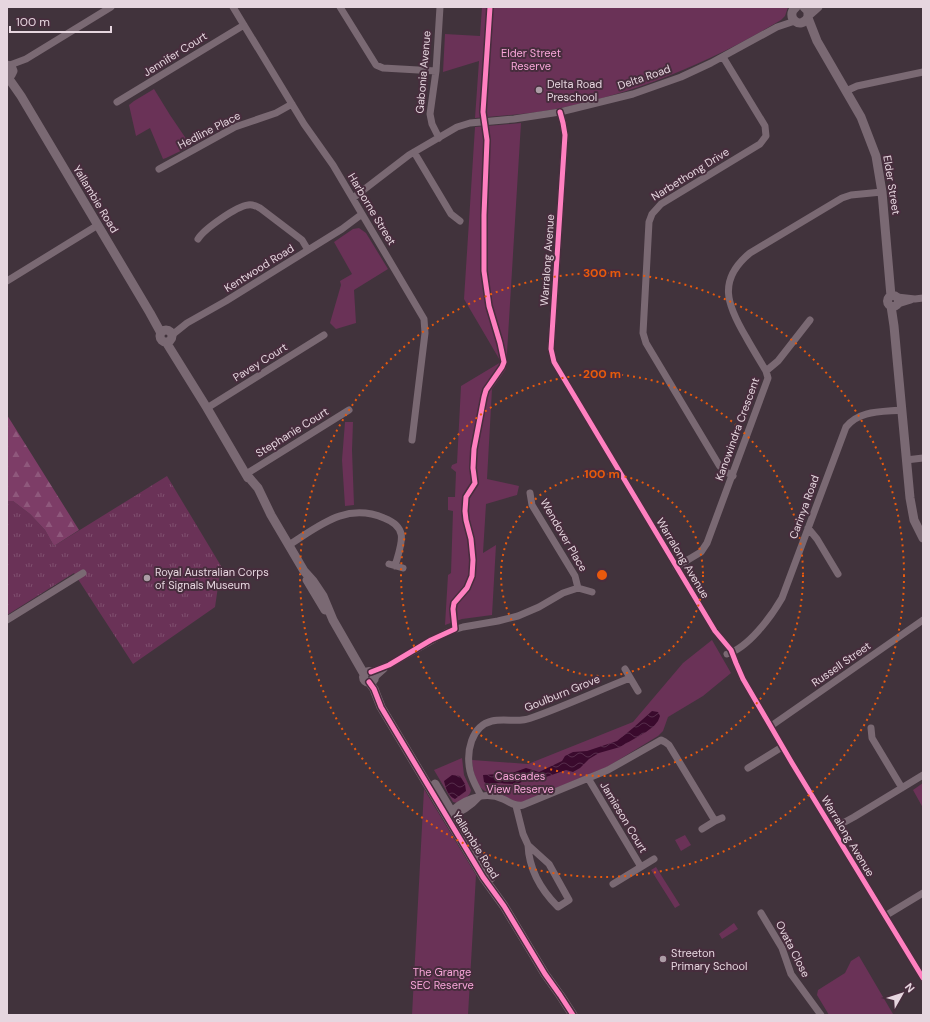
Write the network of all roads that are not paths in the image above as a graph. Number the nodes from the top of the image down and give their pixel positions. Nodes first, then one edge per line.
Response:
1 (111, 7) edge
2 (233, 7) edge
3 (340, 7) edge
4 (440, 7) edge
5 (818, 7) edge
6 (800, 12) edge
7 (244, 25) junction
8 (723, 57) junction
9 (9, 69) edge
10 (436, 71) junction
11 (923, 72) edge
12 (846, 91) junction
13 (117, 102) dead end
14 (292, 104) junction
15 (563, 112) junction
16 (439, 138) junction
17 (414, 152) junction
18 (160, 169) dead end
19 (882, 192) junction
20 (351, 195) junction
21 (364, 217) junction
22 (460, 220) dead end
23 (98, 225) junction
24 (198, 239) dead end
25 (308, 250) junction
26 (7, 281) edge
27 (923, 298) edge
28 (895, 301) junction
29 (810, 320) dead end
30 (168, 335) junction
31 (324, 335) dead end
32 (766, 371) junction
33 (207, 408) junction
34 (349, 410) dead end
35 (902, 410) junction
36 (412, 440) dead end
37 (923, 458) edge
38 (906, 460) junction
39 (246, 474) junction
40 (733, 476) junction
41 (530, 492) dead end
42 (808, 528) junction
43 (923, 538) edge
44 (288, 544) junction
45 (396, 566) dead end
46 (676, 567) junction
47 (83, 573) dead end
48 (838, 574) dead end
49 (578, 588) junction
50 (592, 592) dead end
51 (7, 620) edge
52 (923, 620) edge
53 (730, 652) junction
54 (625, 670) dead end
55 (370, 676) junction
56 (630, 678) junction
57 (638, 691) dead end
58 (771, 726) junction
59 (871, 728) dead end
60 (782, 747) junction
61 (748, 768) dead end
62 (923, 775) edge
63 (588, 778) junction
64 (902, 788) junction
65 (481, 796) junction
66 (516, 806) junction
67 (450, 814) junction
68 (722, 818) dead end
69 (714, 822) junction
70 (702, 829) dead end
71 (833, 830) junction
72 (528, 845) junction
73 (654, 859) dead end
74 (641, 867) junction
75 (612, 884) dead end
76 (923, 893) edge
77 (761, 912) dead end
78 (885, 916) junction
79 (545, 974) junction
80 (923, 978) edge
81 (565, 1015) edge
82 (573, 1015) edge
83 (821, 1015) edge

1 - 9 street
2 - 7 street, Harborne Street
3 - 10 street
4 - 10 street, Gabonia Avenue
5 - 6 street, Delta Road
6 - 8 street, Delta Road
6 - 12 street, Elder Street
7 - 13 street, Jennifer Court
7 - 14 street, Harborne Street
8 - 15 street, Delta Road
8 - 40 street, Narbethong Drive
9 - 23 street, Yallambie Road
10 - 16 street, Gabonia Avenue
11 - 12 street
12 - 19 street, Elder Street
14 - 18 street, Hedline Place
14 - 20 street, Harborne Street
15 - 16 street, Delta Road
15 - 46 street, Warralong Avenue
16 - 17 street, Delta Road
17 - 20 street, Delta Road
17 - 22 street
19 - 28 street, Elder Street
19 - 32 street, Kanowindra Crescent
20 - 21 street, Harborne Street
21 - 25 street, Kentwood Road
21 - 36 street, Harborne Street
23 - 26 street
23 - 30 street, Yallambie Road
24 - 25 street
25 - 30 street, Kentwood Road
27 - 28 street
28 - 35 street, Elder Street
29 - 32 street
30 - 33 street, Yallambie Road
31 - 33 street, Pavey Court
32 - 40 street, Kanowindra Crescent
33 - 39 street, Yallambie Road
34 - 39 street, Stephanie Court
35 - 38 street, Elder Street
35 - 42 street, Carinya Road
37 - 38 street
38 - 43 street, Elder Street
39 - 44 street, Yallambie Road
40 - 46 street, Kanowindra Crescent
41 - 49 street, Wendover Place
42 - 48 street
42 - 53 street, Carinya Road
44 - 45 street
44 - 55 street, Yallambie Road
46 - 53 street, Warralong Avenue
47 - 51 street
49 - 50 street, Wendover Place
49 - 55 street, Wendover Place
52 - 58 street, Russell Street
53 - 58 street, Warralong Avenue
54 - 56 street
55 - 67 street, Yallambie Road
56 - 57 street
56 - 65 street, Goulburn Grove
58 - 60 street, Warralong Avenue
59 - 64 street
60 - 61 street
60 - 71 street, Warralong Avenue
62 - 64 street
63 - 66 street
63 - 69 street
63 - 74 street, Jamieson Court
64 - 71 street
65 - 66 street
65 - 67 street
66 - 72 street
67 - 79 street, Yallambie Road
68 - 69 street
69 - 70 street
71 - 78 street, Warralong Avenue
72 - 72 street
73 - 74 street, Jamieson Court
74 - 75 street, Jamieson Court
76 - 78 street
77 - 83 street, Ovata Close
78 - 80 street, Warralong Avenue
79 - 81 street, Yallambie Road
79 - 82 street, Yallambie Road

